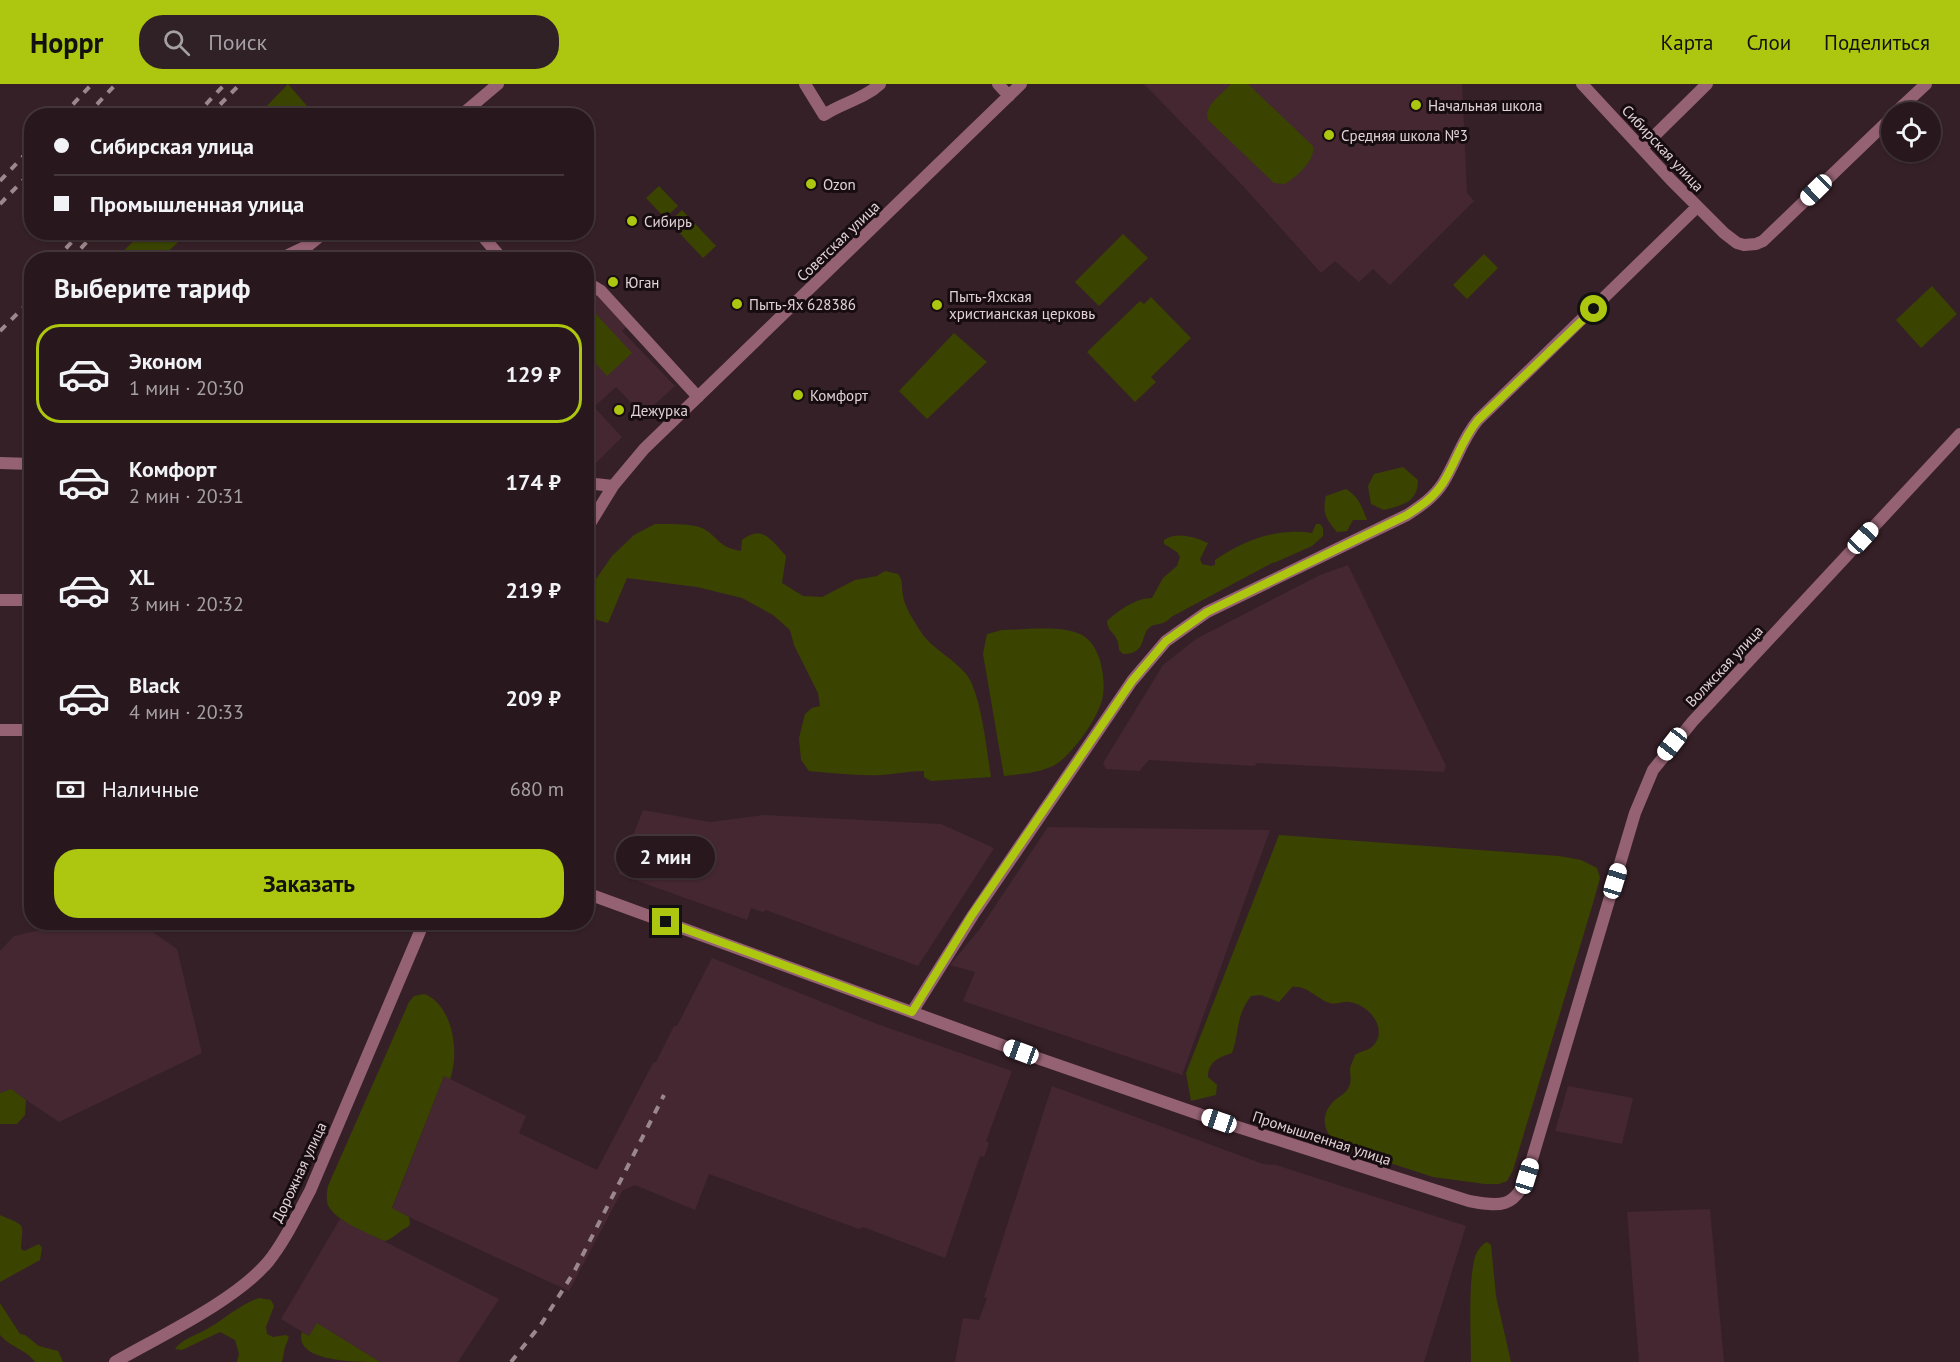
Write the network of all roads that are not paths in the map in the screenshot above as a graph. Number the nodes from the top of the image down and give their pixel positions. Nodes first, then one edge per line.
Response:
1 (498, 84) edge
2 (805, 84) edge
3 (880, 84) edge
4 (998, 84) edge
5 (1021, 84) edge
6 (1582, 84) edge
7 (1707, 84) edge
8 (1926, 84) edge
9 (1009, 96) junction
10 (1907, 102) edge
11 (470, 108) edge
12 (1881, 127) edge
13 (1642, 148) junction
14 (1697, 207) junction
15 (314, 240) edge
16 (486, 240) edge
17 (294, 252) edge
18 (496, 252) edge
19 (594, 287) edge
20 (698, 397) junction
21 (1960, 434) edge
22 (0, 463) edge
23 (24, 464) edge
24 (594, 484) edge
25 (613, 486) junction
26 (594, 517) edge
27 (0, 600) edge
28 (24, 600) edge
29 (0, 730) edge
30 (24, 730) edge
31 (594, 896) edge
32 (421, 930) edge
33 (912, 1012) junction
34 (1509, 1202) joint
35 (115, 1362) edge

1 - 11 street
2 - 3 street
4 - 9 street
5 - 9 street, Советская улица
6 - 13 street, Сибирская улица
7 - 13 street
8 - 10 street
9 - 20 street, Советская улица
12 - 14 street, Сибирская улица
13 - 14 street, Сибирская улица
14 - 33 street, Сибирская улица
15 - 17 street
16 - 18 street
19 - 20 street
20 - 25 street, Советская улица
21 - 34 street, Волжская улица
22 - 23 street
24 - 25 street
25 - 26 street, Советская улица
27 - 28 street
29 - 30 street
31 - 33 street, Промышленная улица
32 - 35 street, Дорожная улица
33 - 34 street, Промышленная улица

